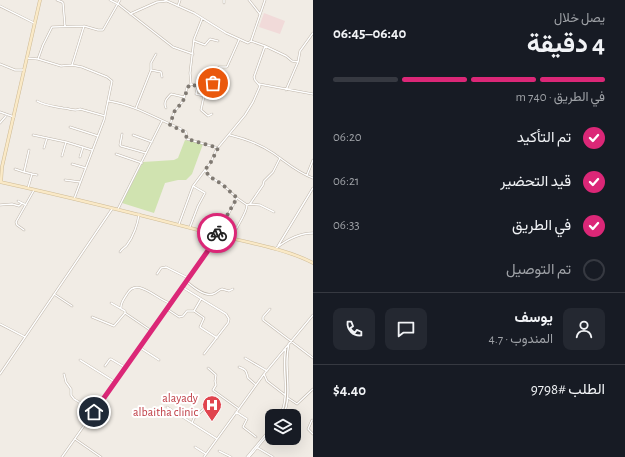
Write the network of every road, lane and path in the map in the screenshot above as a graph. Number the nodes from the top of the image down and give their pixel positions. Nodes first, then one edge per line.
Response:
1 (40, 0) edge
2 (57, 0) edge
3 (110, 0) edge
4 (120, 0) edge
5 (166, 0) edge
6 (180, 0) edge
7 (224, 0) edge
8 (249, 0) edge
9 (266, 0) edge
10 (224, 3) dead end
11 (118, 4) junction
12 (0, 6) edge
13 (178, 6) junction
14 (130, 14) junction
15 (260, 14) junction
16 (202, 19) junction
17 (34, 23) junction
18 (84, 26) junction
19 (65, 27) junction
20 (313, 33) edge
21 (239, 39) junction
22 (194, 41) junction
23 (218, 41) dead end
24 (251, 41) junction
25 (266, 46) junction
26 (156, 54) dead end
27 (193, 54) junction
28 (26, 58) junction
29 (38, 59) junction
30 (298, 62) junction
31 (0, 64) edge
32 (72, 65) junction
33 (24, 70) junction
34 (151, 70) junction
35 (162, 77) dead end
36 (214, 80) junction
37 (191, 84) junction
38 (259, 84) junction
39 (198, 86) junction
40 (286, 90) junction
41 (313, 94) edge
42 (204, 96) junction
43 (184, 98) junction
44 (37, 101) dead end
45 (109, 101) junction
46 (136, 108) junction
47 (166, 108) dead end
48 (0, 112) edge
49 (212, 114) dead end
50 (6, 115) junction
51 (105, 116) junction
52 (14, 117) junction
53 (162, 121) junction
54 (0, 123) edge
55 (170, 125) junction
56 (70, 127) dead end
57 (33, 134) dead end
58 (122, 134) dead end
59 (133, 135) dead end
60 (229, 135) junction
61 (98, 136) junction
62 (47, 138) junction
63 (66, 142) junction
64 (152, 142) junction
65 (83, 147) junction
66 (44, 148) dead end
67 (218, 148) junction
68 (29, 150) dead end
69 (92, 150) junction
70 (146, 153) junction
71 (116, 154) dead end
72 (62, 156) dead end
73 (80, 157) dead end
74 (280, 158) junction
75 (313, 160) edge
76 (142, 163) junction
77 (72, 164) dead end
78 (86, 168) junction
79 (15, 169) dead end
80 (205, 170) junction
81 (24, 172) junction
82 (32, 174) junction
83 (0, 175) edge
84 (37, 175) dead end
85 (307, 175) junction
86 (313, 178) edge
87 (65, 180) dead end
88 (1, 182) edge
89 (80, 182) junction
90 (193, 186) junction
91 (28, 188) junction
92 (313, 188) edge
93 (34, 190) junction
94 (237, 198) junction
95 (74, 199) junction
96 (18, 201) dead end
97 (22, 203) junction
98 (0, 204) edge
99 (250, 204) junction
100 (26, 205) junction
101 (247, 205) junction
102 (113, 208) junction
103 (118, 209) junction
104 (274, 212) dead end
105 (139, 214) junction
106 (178, 224) junction
107 (190, 227) junction
108 (24, 230) dead end
109 (313, 233) edge
110 (217, 235) junction
111 (231, 238) junction
112 (278, 246) junction
113 (274, 250) junction
114 (120, 252) dead end
115 (313, 263) edge
116 (157, 274) dead end
117 (187, 280) junction
118 (182, 287) junction
119 (233, 289) dead end
120 (54, 294) junction
121 (201, 298) junction
122 (111, 303) dead end
123 (170, 303) junction
124 (72, 306) dead end
125 (166, 308) junction
126 (121, 309) junction
127 (270, 309) dead end
128 (194, 311) junction
129 (125, 313) junction
130 (313, 315) edge
131 (92, 317) dead end
132 (0, 324) edge
133 (150, 331) junction
134 (25, 338) junction
135 (217, 338) junction
136 (290, 342) junction
137 (287, 346) junction
138 (139, 347) junction
139 (204, 354) dead end
140 (245, 358) dead end
141 (313, 358) edge
142 (80, 360) dead end
143 (160, 360) dead end
144 (104, 366) dead end
145 (240, 367) dead end
146 (126, 368) junction
147 (208, 368) dead end
148 (267, 371) junction
149 (0, 374) edge
150 (64, 374) dead end
151 (264, 374) junction
152 (116, 382) junction
153 (256, 385) junction
154 (313, 390) edge
155 (286, 396) junction
156 (288, 398) junction
157 (208, 404) dead end
158 (167, 407) dead end
159 (239, 409) junction
160 (283, 409) edge
161 (284, 409) edge
162 (94, 412) junction
163 (236, 412) junction
164 (312, 420) dead end
165 (192, 423) junction
166 (313, 434) edge
167 (265, 436) edge
168 (256, 438) dead end
169 (75, 439) junction
170 (217, 439) junction
171 (196, 447) dead end
172 (256, 447) junction
173 (219, 451) dead end
174 (205, 456) edge
175 (62, 457) edge
176 (101, 457) edge
177 (231, 457) edge
178 (248, 457) edge
179 (273, 457) edge

1 - 17 main road
2 - 19 street
3 - 11 street
4 - 11 street
5 - 13 street
5 - 14 street
6 - 13 street
7 - 10 street
8 - 15 street
9 - 15 street
11 - 14 street
11 - 18 street
12 - 17 street
13 - 16 street
14 - 27 street
15 - 24 street
16 - 21 street
16 - 22 street
17 - 28 main road
18 - 19 street
18 - 32 street
19 - 29 street
20 - 30 street
21 - 24 street
21 - 36 street
22 - 23 street
22 - 27 street
24 - 25 street
25 - 30 street
25 - 38 street
26 - 34 street
27 - 37 street
28 - 29 street
28 - 33 main road
29 - 32 street
30 - 40 street
31 - 33 street
32 - 45 street
33 - 52 main road
34 - 35 street
34 - 46 street
36 - 39 street
36 - 42 street
37 - 39 street
37 - 43 street
38 - 40 street
38 - 60 street
39 - 42 street
40 - 41 street
42 - 49 street
43 - 47 street
43 - 55 street
44 - 51 street
45 - 46 street
45 - 51 street
46 - 53 street
48 - 50 street
50 - 52 street
50 - 54 street
51 - 61 street
52 - 83 main road
53 - 55 street
53 - 64 street
55 - 67 street
56 - 61 street
57 - 62 street
58 - 70 street
59 - 64 street
60 - 67 street
60 - 74 street
61 - 69 street
62 - 63 street
62 - 66 street
63 - 65 street
63 - 72 street
64 - 70 street
65 - 69 street
65 - 73 street
67 - 80 street
68 - 81 street
69 - 78 street
70 - 76 street
71 - 76 street
74 - 85 street
74 - 99 street
75 - 85 street
76 - 103 street
77 - 78 street
78 - 89 street
79 - 81 street
80 - 90 street
80 - 94 street
81 - 82 street
82 - 84 street
82 - 91 street
83 - 88 main road
85 - 86 street
87 - 89 street
88 - 91 main road
89 - 95 street
90 - 106 street
90 - 107 street
91 - 93 main road
92 - 112 street
93 - 95 main road
93 - 100 street
94 - 101 street
94 - 110 street
95 - 102 main road
96 - 97 street
97 - 98 street
97 - 100 street
99 - 101 street
99 - 104 street
100 - 108 street
101 - 111 street
102 - 103 main road
102 - 120 street
103 - 105 main road
105 - 106 main road
105 - 114 street
106 - 107 main road
107 - 110 main road
109 - 112 street
110 - 111 main road
110 - 117 street
111 - 113 main road
112 - 113 street
113 - 115 main road
116 - 117 street
117 - 118 street
117 - 119 street
118 - 121 street
118 - 123 street
120 - 124 street
120 - 134 street
121 - 128 street
121 - 135 street
122 - 126 street
123 - 125 street
123 - 126 street
125 - 128 street
125 - 133 street
126 - 129 street
127 - 136 street
128 - 135 street
129 - 131 street
129 - 133 street
130 - 136 street
132 - 134 street
133 - 138 street
134 - 149 street
135 - 139 street
136 - 137 street
136 - 141 street
136 - 156 street
137 - 148 street
137 - 155 street
138 - 143 street
138 - 146 street
140 - 148 street
142 - 152 street
144 - 146 street
145 - 153 street
146 - 152 street
147 - 159 street
148 - 151 street
150 - 162 street
151 - 153 street
151 - 155 street
152 - 162 street
153 - 159 street
154 - 156 street
155 - 156 street
155 - 160 street
156 - 161 street
157 - 165 street
158 - 165 street
159 - 163 street
162 - 169 street
163 - 168 street
163 - 170 street
164 - 166 street
165 - 170 street
167 - 172 street
169 - 175 street
169 - 176 street
170 - 174 street
171 - 174 street
172 - 178 street
172 - 179 street
173 - 177 street

